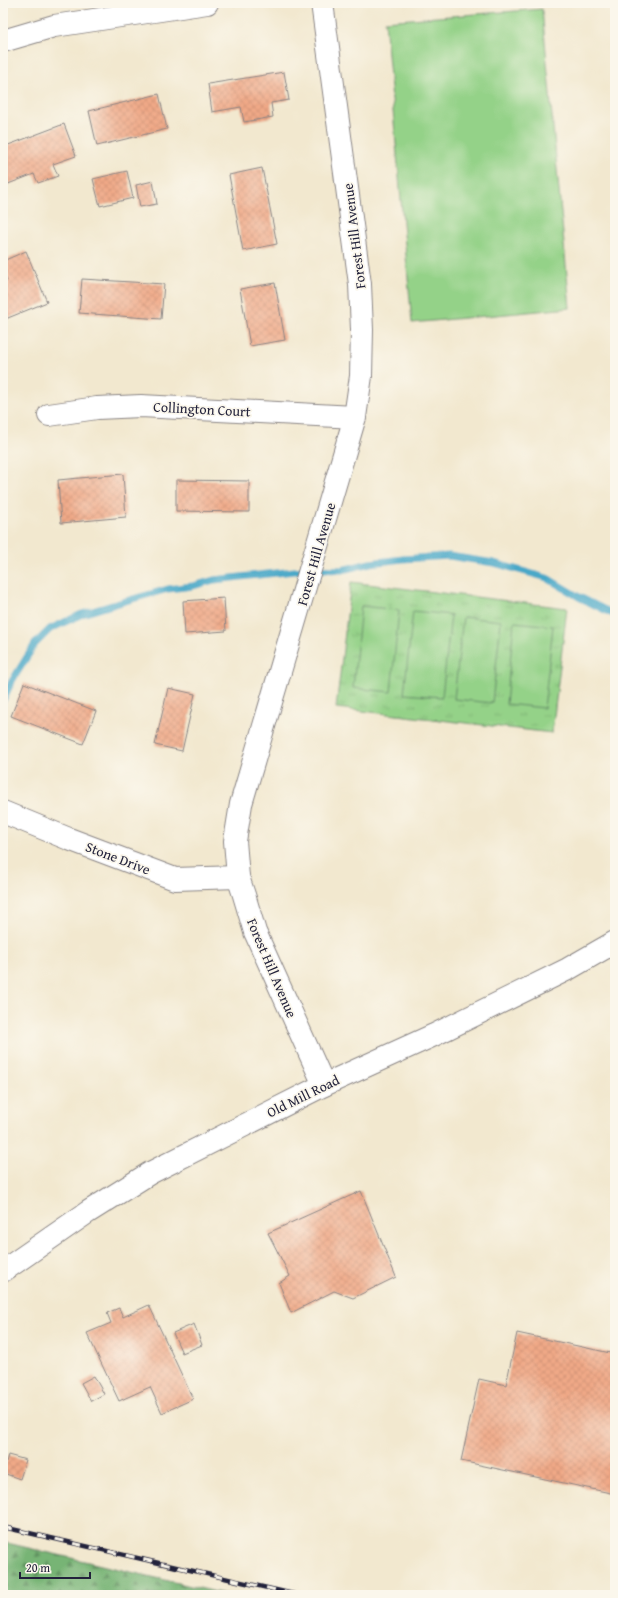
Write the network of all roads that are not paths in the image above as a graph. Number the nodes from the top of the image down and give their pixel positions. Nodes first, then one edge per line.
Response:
1 (207, 3) edge
2 (322, 3) edge
3 (3, 41) edge
4 (49, 415) dead end
5 (355, 416) junction
6 (3, 812) edge
7 (238, 876) junction
8 (615, 942) edge
9 (324, 1085) junction
10 (3, 1270) edge

1 - 3 street
2 - 5 street, Forest Hill Avenue
4 - 5 street, Collington Court
5 - 7 street, Forest Hill Avenue
6 - 7 street, Stone Drive
7 - 9 street, Forest Hill Avenue
8 - 9 street, Old Mill Road
9 - 10 street, Old Mill Road

